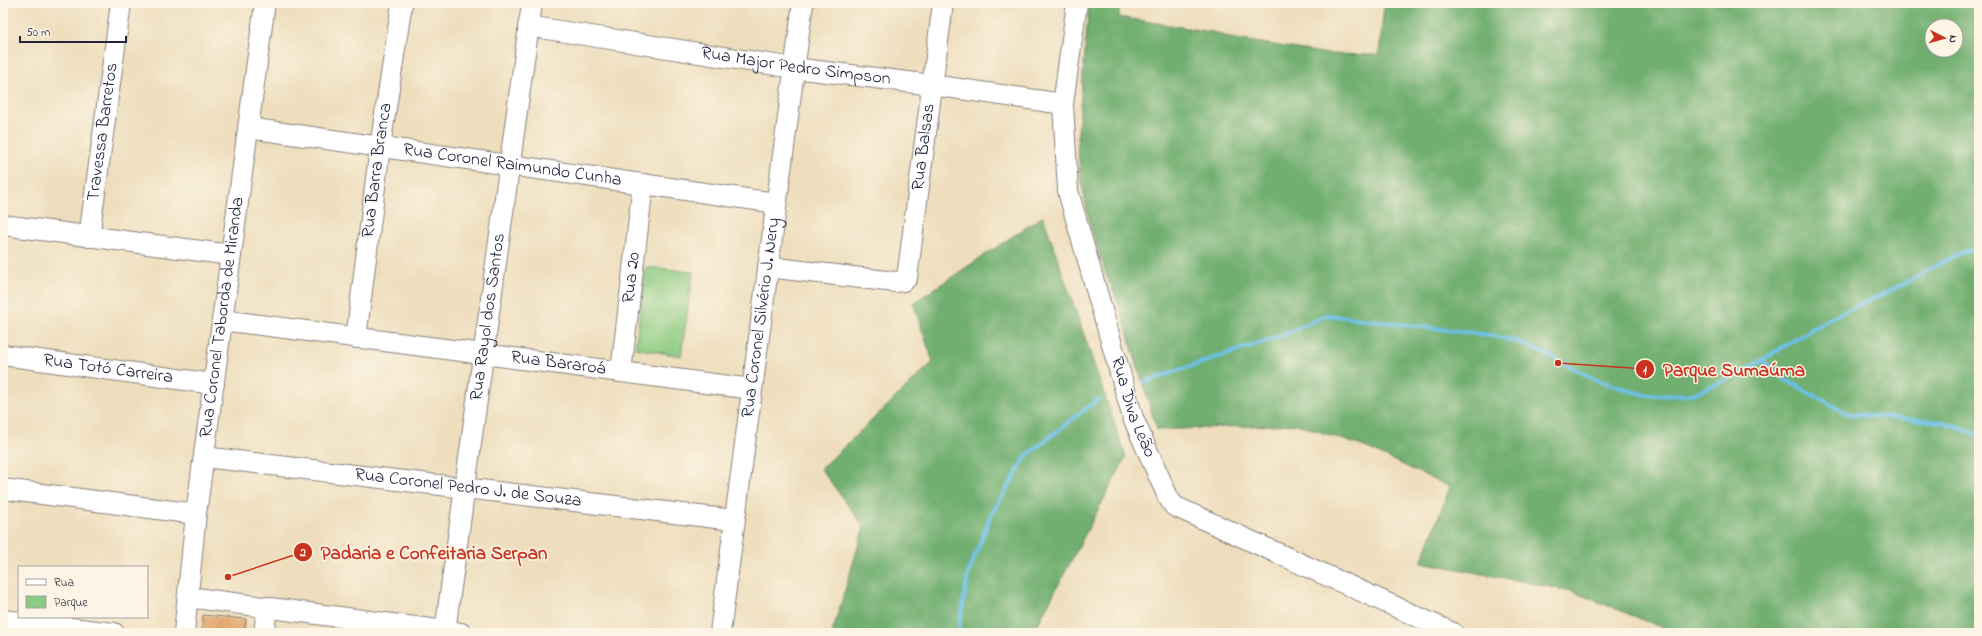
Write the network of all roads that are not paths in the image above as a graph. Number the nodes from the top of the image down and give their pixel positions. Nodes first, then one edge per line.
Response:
1 (121, 3) edge
2 (265, 3) edge
3 (402, 3) edge
4 (532, 3) edge
5 (803, 3) edge
6 (943, 3) edge
7 (1077, 3) edge
8 (528, 26) junction
9 (794, 68) junction
10 (932, 85) junction
11 (1063, 104) junction
12 (248, 128) junction
13 (380, 147) junction
14 (509, 165) junction
15 (643, 184) junction
16 (776, 203) junction
17 (3, 225) edge
18 (89, 237) junction
19 (231, 255) junction
20 (768, 267) junction
21 (222, 320) junction
22 (356, 338) junction
23 (484, 354) junction
24 (3, 355) edge
25 (621, 372) junction
26 (214, 384) junction
27 (752, 389) junction
28 (204, 456) junction
29 (464, 487) junction
30 (3, 489) edge
31 (196, 514) junction
32 (733, 520) junction
33 (188, 597) junction
34 (267, 608) junction
35 (3, 620) edge
36 (1441, 631) edge
37 (453, 632) edge
38 (114, 633) edge
39 (184, 633) edge
40 (264, 633) edge
41 (720, 633) edge

1 - 18 street, Travessa Barretos
2 - 12 street, Rua Coronel Taborda de Miranda
3 - 13 street, Rua Barra Branca
4 - 8 street, Rua Rayol dos Santos
5 - 9 street, Rua Coronel Silvério J. Nery
6 - 10 street, Rua Balsas
7 - 11 street, Rua Diva Leão
8 - 9 street, Rua Major Pedro Simpson
8 - 14 street, Rua Rayol dos Santos
9 - 10 street, Rua Major Pedro Simpson
9 - 16 street, Rua Coronel Silvério J. Nery
10 - 11 street, Rua Major Pedro Simpson
10 - 20 street, Rua Balsas
11 - 36 street, Rua Diva Leão
12 - 13 street, Rua Coronel Raimundo Cunha
12 - 19 street, Rua Coronel Taborda de Miranda
13 - 14 street, Rua Coronel Raimundo Cunha
13 - 22 street, Rua Barra Branca
14 - 15 street, Rua Coronel Raimundo Cunha
14 - 23 street, Rua Rayol dos Santos
15 - 16 street, Rua Coronel Raimundo Cunha
15 - 25 street, Rua 20
16 - 20 street, Rua Coronel Silvério J. Nery
17 - 18 street
18 - 19 street
19 - 21 street, Rua Coronel Taborda de Miranda
20 - 27 street, Rua Coronel Silvério J. Nery
21 - 22 street, Rua Bararoá
21 - 26 street, Rua Coronel Taborda de Miranda
22 - 23 street, Rua Bararoá
23 - 25 street, Rua Bararoá
23 - 29 street, Rua Rayol dos Santos
24 - 26 street, Rua Totó Carreira
25 - 27 street, Rua Bararoá
26 - 28 street, Rua Coronel Taborda de Miranda
27 - 32 street, Rua Coronel Silvério J. Nery
28 - 29 street, Rua Coronel Pedro J. de Souza
28 - 31 street, Rua Coronel Taborda de Miranda
29 - 32 street, Rua Coronel Pedro J. de Souza
29 - 37 street, Rua Rayol dos Santos
30 - 31 street
31 - 33 street, Rua Coronel Taborda de Miranda
32 - 41 street, Rua Coronel Silvério J. Nery
33 - 34 street
33 - 39 street, Rua Coronel Taborda de Miranda
34 - 37 street
34 - 40 street
35 - 38 street

